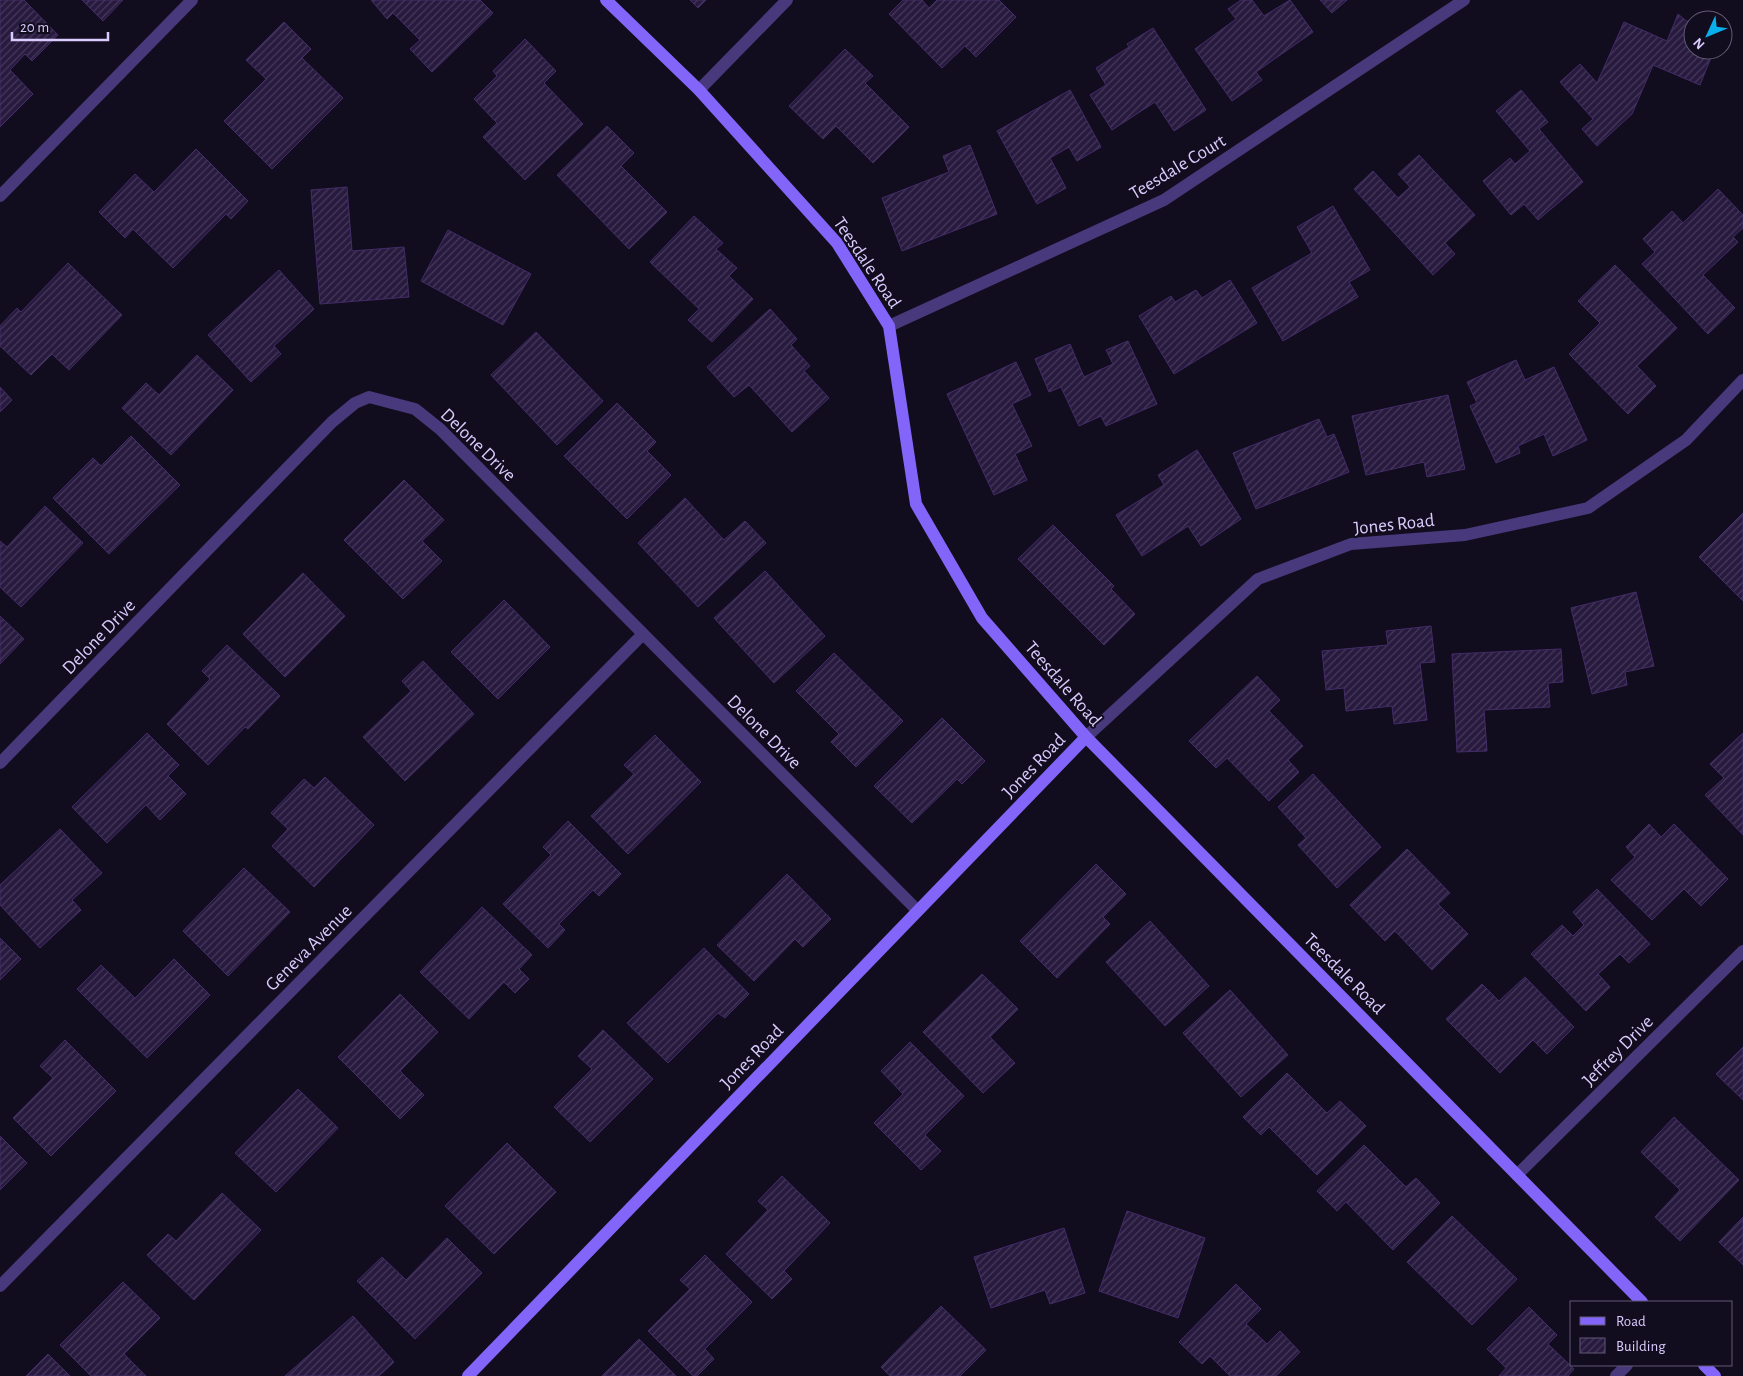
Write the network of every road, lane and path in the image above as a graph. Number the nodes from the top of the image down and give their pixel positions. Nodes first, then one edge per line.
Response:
1 (192, 0) edge
2 (606, 0) edge
3 (787, 0) edge
4 (1464, 0) edge
5 (698, 90) junction
6 (0, 196) edge
7 (889, 326) junction
8 (1743, 380) edge
9 (642, 635) junction
10 (1086, 738) junction
11 (0, 762) edge
12 (917, 910) junction
13 (1743, 952) edge
14 (1517, 1175) junction
15 (0, 1286) edge
16 (1641, 1301) edge
17 (1626, 1366) edge
18 (1705, 1366) edge
19 (468, 1376) edge
20 (1616, 1376) edge
21 (1715, 1376) edge

1 - 6 street
2 - 5 street, Teesdale Road
3 - 5 street
4 - 7 street, Teesdale Court
5 - 7 street, Teesdale Road
7 - 10 street, Teesdale Road
8 - 10 street, Jones Road
9 - 11 street, Delone Drive
9 - 12 street, Delone Drive
9 - 15 street, Geneva Avenue
10 - 12 street, Jones Road
10 - 14 street, Teesdale Road
12 - 19 street, Jones Road
13 - 14 street, Jeffrey Drive
14 - 16 street, Teesdale Road
17 - 20 street
18 - 21 street

